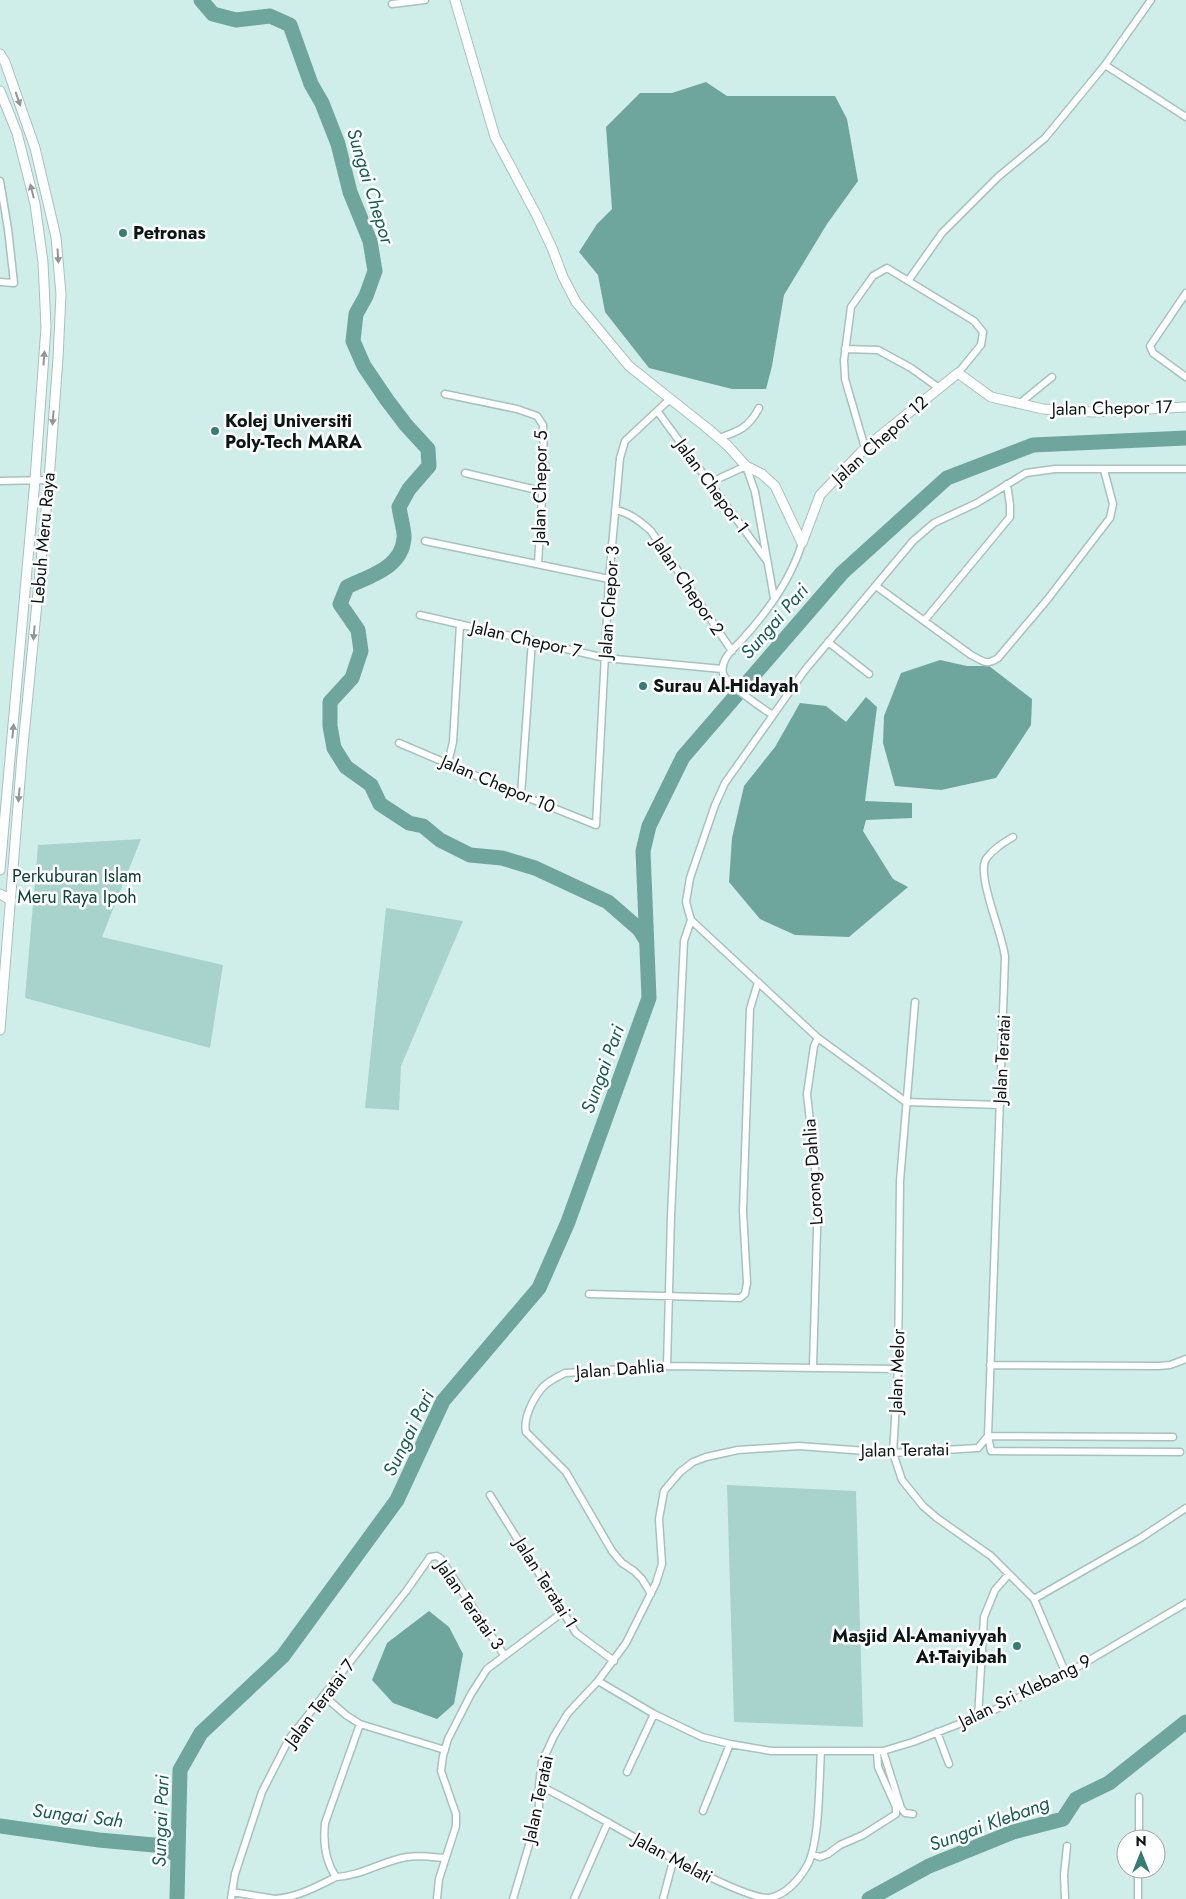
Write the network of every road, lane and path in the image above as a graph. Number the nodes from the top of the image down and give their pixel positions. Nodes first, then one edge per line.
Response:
1 (425, 0) edge
2 (456, 0) edge
3 (1151, 0) edge
4 (392, 4) dead end
5 (0, 54) edge
6 (1106, 65) junction
7 (0, 91) edge
8 (1186, 117) edge
9 (0, 182) edge
10 (0, 228) edge
11 (8, 229) junction
12 (908, 281) junction
13 (0, 282) edge
14 (1186, 294) edge
15 (845, 349) junction
16 (958, 373) junction
17 (1052, 377) dead end
18 (1186, 377) edge
19 (939, 388) junction
20 (444, 394) dead end
21 (670, 399) junction
22 (1018, 404) junction
23 (1186, 407) edge
24 (759, 408) dead end
25 (658, 412) junction
26 (719, 438) junction
27 (865, 448) junction
28 (746, 466) junction
29 (1186, 468) edge
30 (1104, 470) junction
31 (465, 473) dead end
32 (0, 480) edge
33 (35, 480) junction
34 (48, 480) junction
35 (709, 483) junction
36 (1007, 484) junction
37 (542, 491) junction
38 (615, 510) junction
39 (425, 541) dead end
40 (802, 542) junction
41 (767, 560) junction
42 (538, 564) junction
43 (609, 579) junction
44 (876, 586) junction
45 (774, 598) junction
46 (420, 615) dead end
47 (924, 621) junction
48 (460, 624) junction
49 (532, 640) junction
50 (828, 642) junction
51 (732, 651) junction
52 (605, 658) junction
53 (722, 669) junction
54 (869, 674) dead end
55 (773, 715) junction
56 (400, 743) dead end
57 (448, 763) junction
58 (521, 795) junction
59 (596, 825) joint
60 (1013, 837) dead end
61 (1, 852) edge
62 (0, 870) edge
63 (0, 894) edge
64 (11, 900) junction
65 (0, 903) edge
66 (691, 920) junction
67 (758, 982) junction
68 (915, 1002) dead end
69 (0, 1030) edge
70 (818, 1038) junction
71 (906, 1102) junction
72 (1000, 1104) junction
73 (589, 1294) dead end
74 (669, 1297) junction
75 (1186, 1359) edge
76 (990, 1365) junction
77 (667, 1366) junction
78 (813, 1367) junction
79 (898, 1369) junction
80 (988, 1436) junction
81 (1173, 1437) dead end
82 (1180, 1452) dead end
83 (893, 1453) junction
84 (490, 1494) dead end
85 (1186, 1508) edge
86 (435, 1556) joint
87 (1009, 1574) junction
88 (651, 1594) junction
89 (1034, 1599) junction
90 (1186, 1603) edge
91 (563, 1612) junction
92 (504, 1655) junction
93 (614, 1661) junction
94 (1066, 1674) junction
95 (598, 1681) junction
96 (324, 1696) junction
97 (654, 1714) junction
98 (978, 1717) junction
99 (360, 1724) junction
100 (937, 1732) junction
101 (730, 1744) junction
102 (445, 1750) junction
103 (821, 1751) junction
104 (880, 1751) junction
105 (949, 1764) dead end
106 (627, 1772) dead end
107 (539, 1785) junction
108 (1139, 1797) dead end
109 (703, 1812) dead end
110 (913, 1814) dead end
111 (608, 1822) junction
112 (1139, 1829) edge
113 (1067, 1846) dead end
114 (812, 1854) junction
115 (445, 1858) junction
116 (673, 1861) junction
117 (336, 1877) junction
118 (1138, 1879) edge
119 (232, 1896) edge
120 (275, 1899) edge
121 (437, 1899) edge
122 (514, 1899) edge
123 (574, 1899) edge
124 (662, 1899) edge
125 (1065, 1899) edge
126 (1138, 1899) edge

1 - 4 street
2 - 21 main road
3 - 6 street
5 -> 34 main road, Lebuh Meru Raya
6 - 8 street
6 - 12 street
33 -> 7 main road, Lebuh Meru Raya
9 - 11 street
10 - 11 street
11 - 13 street
12 - 15 street
12 - 16 street
14 - 18 street
15 - 19 street
15 - 27 street
16 - 19 main road, Jalan Chepor 12
16 - 22 main road, Jalan Chepor 17
17 - 22 street
19 - 27 main road, Jalan Chepor 12
20 - 37 street, Jalan Chepor 5
21 - 25 street, Jalan Chepor 3
21 - 26 main road
22 - 23 main road, Jalan Chepor 17
24 - 26 street
25 - 35 street, Jalan Chepor 1
25 - 38 street, Jalan Chepor 3
26 - 28 main road
27 - 40 main road, Jalan Chepor 12
28 - 35 street
28 - 40 main road
28 - 41 street, Jalan Chepor 1
29 - 30 street
30 - 36 street
30 - 47 street
31 - 37 street
32 - 33 street
33 - 34 street
61 -> 33 main road, Lebuh Meru Raya
34 -> 64 main road, Lebuh Meru Raya
35 - 41 street, Jalan Chepor 1
36 - 44 street
36 - 47 street
37 - 42 street, Jalan Chepor 5
38 - 43 street, Jalan Chepor 3
38 - 51 street, Jalan Chepor 2
39 - 42 street
40 - 45 street
41 - 45 street, Jalan Chepor 1
42 - 43 street
43 - 52 street, Jalan Chepor 3
44 - 47 street
44 - 50 street
45 - 51 street
46 - 48 street, Jalan Chepor 7
48 - 49 street, Jalan Chepor 7
48 - 57 street
49 - 52 street, Jalan Chepor 7
49 - 58 street
50 - 54 street
50 - 55 street
51 - 53 street, Jalan Chepor 2
52 - 53 street, Jalan Chepor 7
52 - 59 street, Jalan Chepor 3
53 - 55 street
55 - 66 street
56 - 57 street, Jalan Chepor 10
57 - 58 street, Jalan Chepor 10
58 - 59 street, Jalan Chepor 10
60 - 72 street, Jalan Teratai
61 - 62 main road, Lebuh Meru Raya
63 - 64 main road
64 - 65 main road
64 - 69 main road, Lebuh Meru Raya
66 - 67 street
66 - 74 street
67 - 70 street
67 - 74 street
68 - 71 street, Jalan Melor
70 - 71 street
70 - 78 street, Lorong Dahlia
71 - 72 street
71 - 79 street, Jalan Melor
72 - 76 street, Jalan Teratai
73 - 74 street
74 - 77 street
75 - 76 street
76 - 80 street, Jalan Teratai
77 - 78 street, Jalan Dahlia
77 - 88 street, Jalan Dahlia
78 - 79 street, Jalan Dahlia
79 - 83 street, Jalan Melor
80 - 81 street
80 - 82 street
80 - 83 street, Jalan Teratai
83 - 87 street, Jalan Melor
83 - 88 street, Jalan Teratai
84 - 91 street, Jalan Teratai 1
85 - 89 street
86 - 92 street, Jalan Teratai 3
86 - 96 street, Jalan Teratai 7
87 - 89 street, Jalan Melor
87 - 98 street
88 - 93 street, Jalan Teratai
89 - 94 street, Jalan Melor
90 - 94 street, Jalan Sri Klebang 9
91 - 92 street
91 - 93 street, Jalan Teratai 1
92 - 102 street
93 - 95 street, Jalan Teratai
94 - 98 street, Jalan Sri Klebang 9
95 - 97 street, Jalan Sri Klebang 9
95 - 107 street, Jalan Teratai
96 - 99 street
96 - 119 street, Jalan Teratai 7
97 - 101 street, Jalan Sri Klebang 9
97 - 106 street
98 - 100 street, Jalan Sri Klebang 9
99 - 102 street
99 - 117 street
100 - 104 street, Jalan Sri Klebang 9
100 - 105 street
101 - 103 street, Jalan Sri Klebang 9
101 - 109 street
102 - 115 street
103 - 104 street, Jalan Sri Klebang 9
103 - 114 street, Jalan Melati
104 - 110 street
104 - 114 street
107 - 111 street, Jalan Melati
107 - 122 street, Jalan Teratai
108 - 112 street
111 - 116 street, Jalan Melati
111 - 123 street
113 - 125 street
114 - 116 street, Jalan Melati
115 - 117 street
115 - 121 street
116 - 124 street
117 - 120 street
118 - 126 street
119 - 120 street

